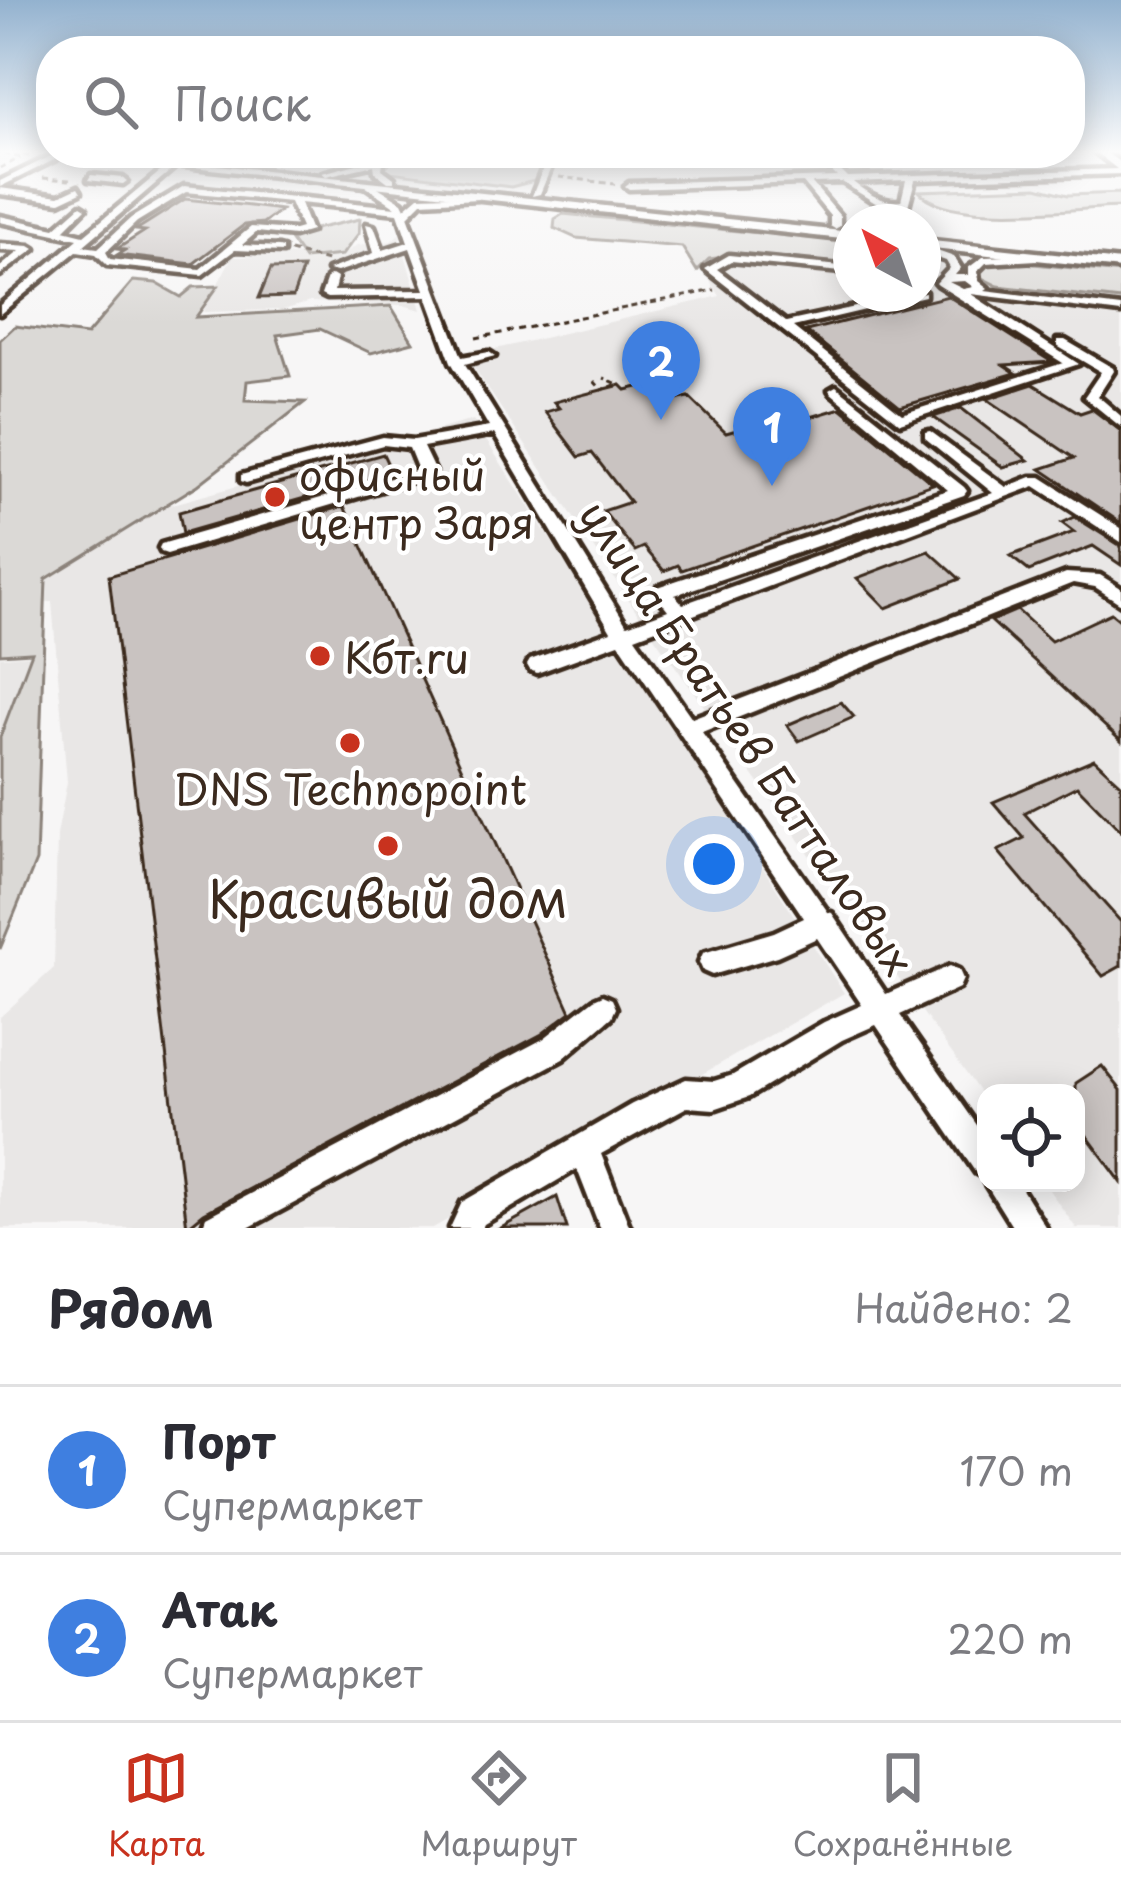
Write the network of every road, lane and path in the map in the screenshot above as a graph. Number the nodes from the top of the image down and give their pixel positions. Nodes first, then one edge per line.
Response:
1 (81, 208) dead end
2 (120, 208) edge
3 (153, 208) edge
4 (297, 208) edge
5 (360, 208) edge
6 (397, 208) edge
7 (408, 208) edge
8 (606, 208) edge
9 (669, 208) edge
10 (403, 213) junction
11 (0, 219) edge
12 (369, 226) dead end
13 (833, 226) edge
14 (59, 230) junction
15 (833, 230) edge
16 (85, 238) junction
17 (415, 243) junction
18 (941, 244) edge
19 (941, 245) edge
20 (0, 247) edge
21 (232, 247) junction
22 (75, 248) junction
23 (279, 250) joint
24 (100, 251) junction
25 (379, 254) junction
26 (941, 254) edge
27 (1121, 255) edge
28 (1046, 257) junction
29 (1121, 265) edge
30 (335, 271) junction
31 (833, 271) edge
32 (0, 272) edge
33 (941, 282) edge
34 (945, 283) junction
35 (941, 285) edge
36 (974, 289) junction
37 (711, 291) dead end
38 (429, 293) junction
39 (1121, 306) edge
40 (0, 311) edge
41 (844, 312) edge
42 (784, 326) junction
43 (476, 338) dead end
44 (489, 356) dead end
45 (457, 362) junction
46 (604, 378) dead end
47 (594, 381) dead end
48 (836, 390) dead end
49 (1121, 423) edge
50 (494, 430) junction
51 (930, 435) dead end
52 (415, 444) junction
53 (246, 478) dead end
54 (1005, 494) junction
55 (1121, 536) edge
56 (166, 548) dead end
57 (1121, 598) edge
58 (680, 614) junction
59 (623, 635) junction
60 (537, 665) dead end
61 (689, 728) junction
62 (823, 922) junction
63 (712, 962) dead end
64 (950, 979) dead end
65 (603, 1008) dead end
66 (881, 1010) junction
67 (584, 1149) junction
68 (977, 1149) edge
69 (1006, 1192) edge
70 (217, 1228) edge
71 (465, 1228) edge
72 (615, 1228) edge
73 (1031, 1228) edge

1 - 14 street
2 - 16 street
3 - 24 street
4 - 21 street
5 - 10 street
6 - 10 street
7 - 10 street
8 - 15 main road
9 - 13 main road
10 - 17 street, улица Братьев Батталовых
11 - 14 street
12 - 25 street
14 - 16 street
16 - 22 street
17 - 25 street
17 - 38 street, улица Братьев Батталовых
18 - 27 main road
19 - 28 main road
20 - 32 street
21 - 23 street
21 - 24 street
22 - 24 street
22 - 40 street
23 - 30 path
25 - 30 street
26 - 34 street
28 - 29 main road
28 - 36 street
30 - 38 street
31 - 42 street
33 - 34 street
34 - 35 street
34 - 36 street
36 - 39 street
36 - 42 street
36 - 49 street
37 - 43 path
38 - 45 street, улица Братьев Батталовых
41 - 42 street
44 - 45 street
45 - 50 street, улица Братьев Батталовых
46 - 47 path
48 - 58 street
50 - 52 street
50 - 59 street, улица Братьев Батталовых
51 - 54 street
52 - 53 street
52 - 56 street
54 - 55 street
54 - 58 street
57 - 61 street
58 - 59 street
59 - 60 street
59 - 61 street, улица Братьев Батталовых
61 - 62 street, улица Братьев Батталовых
62 - 63 street
62 - 66 street, улица Братьев Батталовых
64 - 66 street
65 - 70 street
66 - 67 street
66 - 68 street, улица Братьев Батталовых
67 - 71 street
67 - 72 street
69 - 73 street

